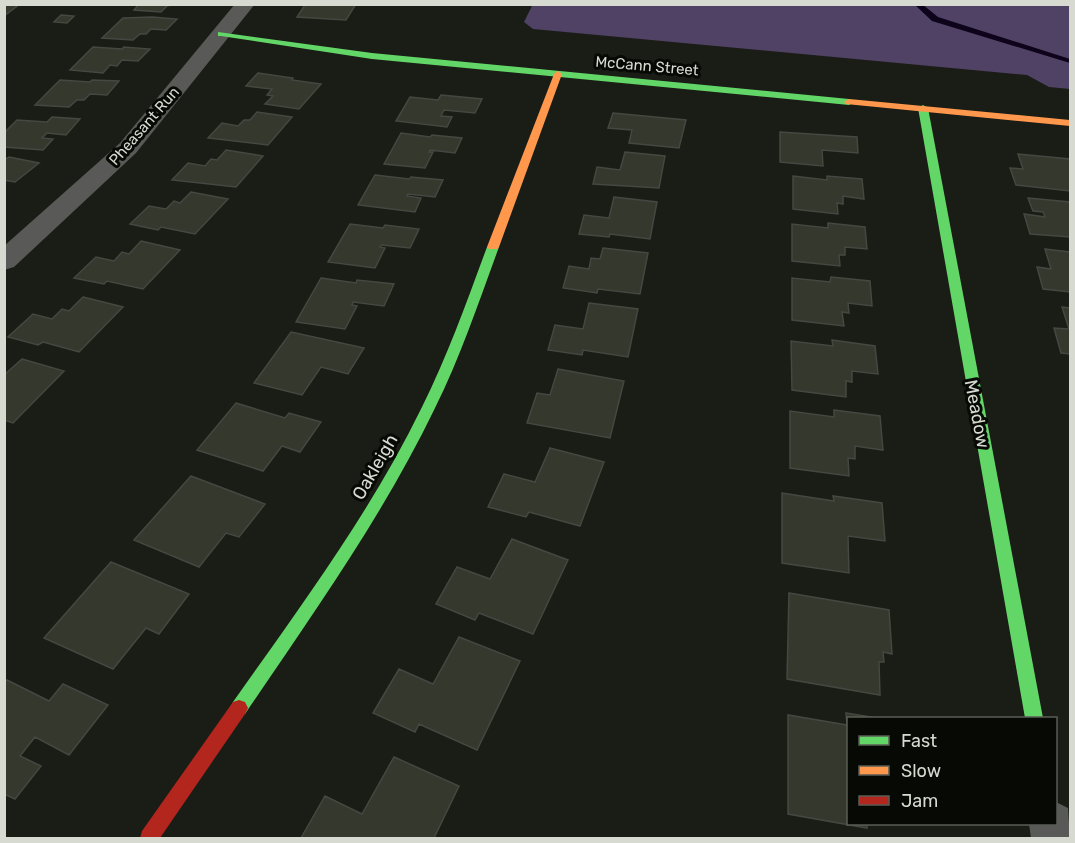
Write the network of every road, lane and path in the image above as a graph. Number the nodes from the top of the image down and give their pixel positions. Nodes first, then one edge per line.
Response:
1 (246, 4) edge
2 (221, 34) junction
3 (558, 74) junction
4 (923, 108) junction
5 (1071, 123) edge
6 (4, 261) edge
7 (1034, 717) edge
8 (149, 838) edge

1 - 2 street, Pheasant Run
2 - 3 street, McCann Street
2 - 6 street, Pheasant Run
3 - 4 street, McCann Street
3 - 8 street, Oakleigh
4 - 5 street, McCann Street
4 - 7 street, Meadow

